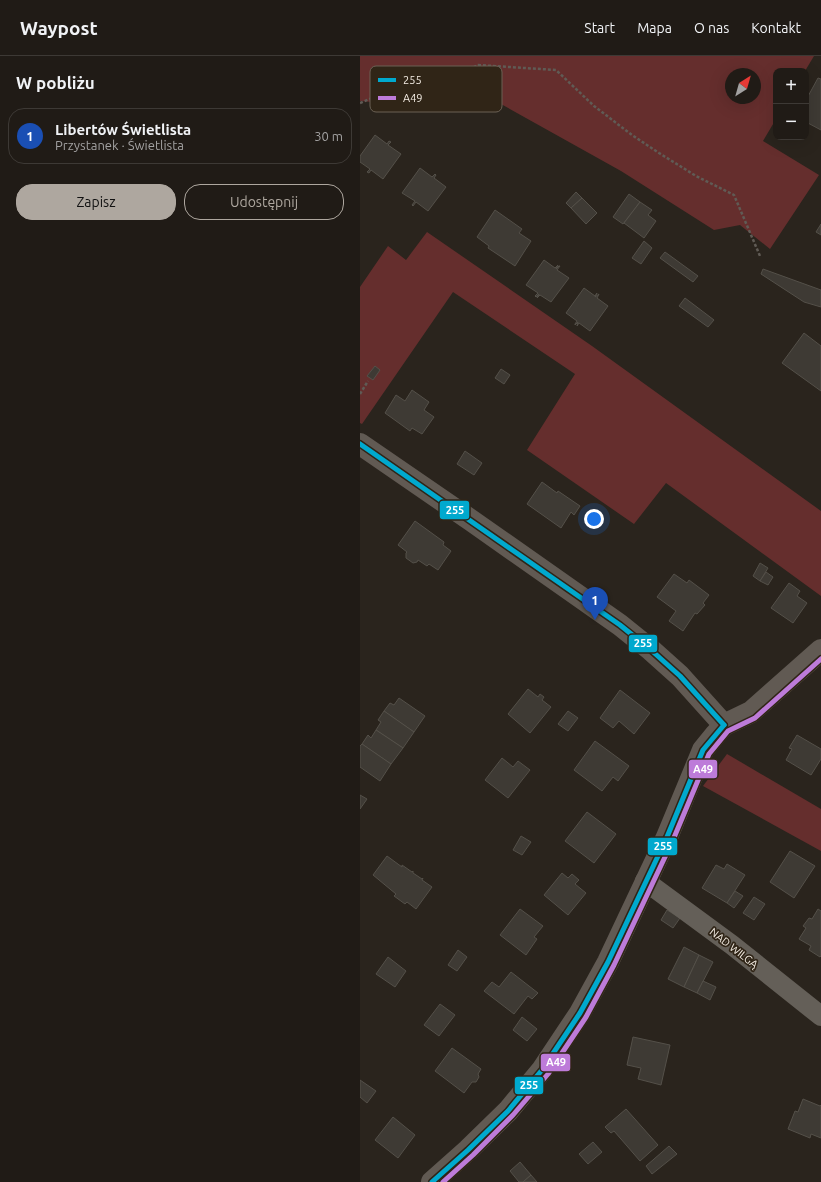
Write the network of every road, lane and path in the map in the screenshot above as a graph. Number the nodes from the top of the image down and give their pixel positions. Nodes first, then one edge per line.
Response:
1 (476, 66) edge
2 (494, 66) edge
3 (502, 67) edge
4 (370, 99) edge
5 (360, 103) edge
6 (760, 256) dead end
7 (368, 381) dead end
8 (360, 394) edge
9 (360, 444) edge
10 (821, 650) edge
11 (724, 725) junction
12 (645, 881) junction
13 (821, 1016) edge
14 (432, 1182) edge

1 - 2 path
3 - 6 path
4 - 5 path
7 - 8 path
9 - 11 street
10 - 11 street
11 - 12 street
12 - 13 street, NAD WILGĄ
12 - 14 street

